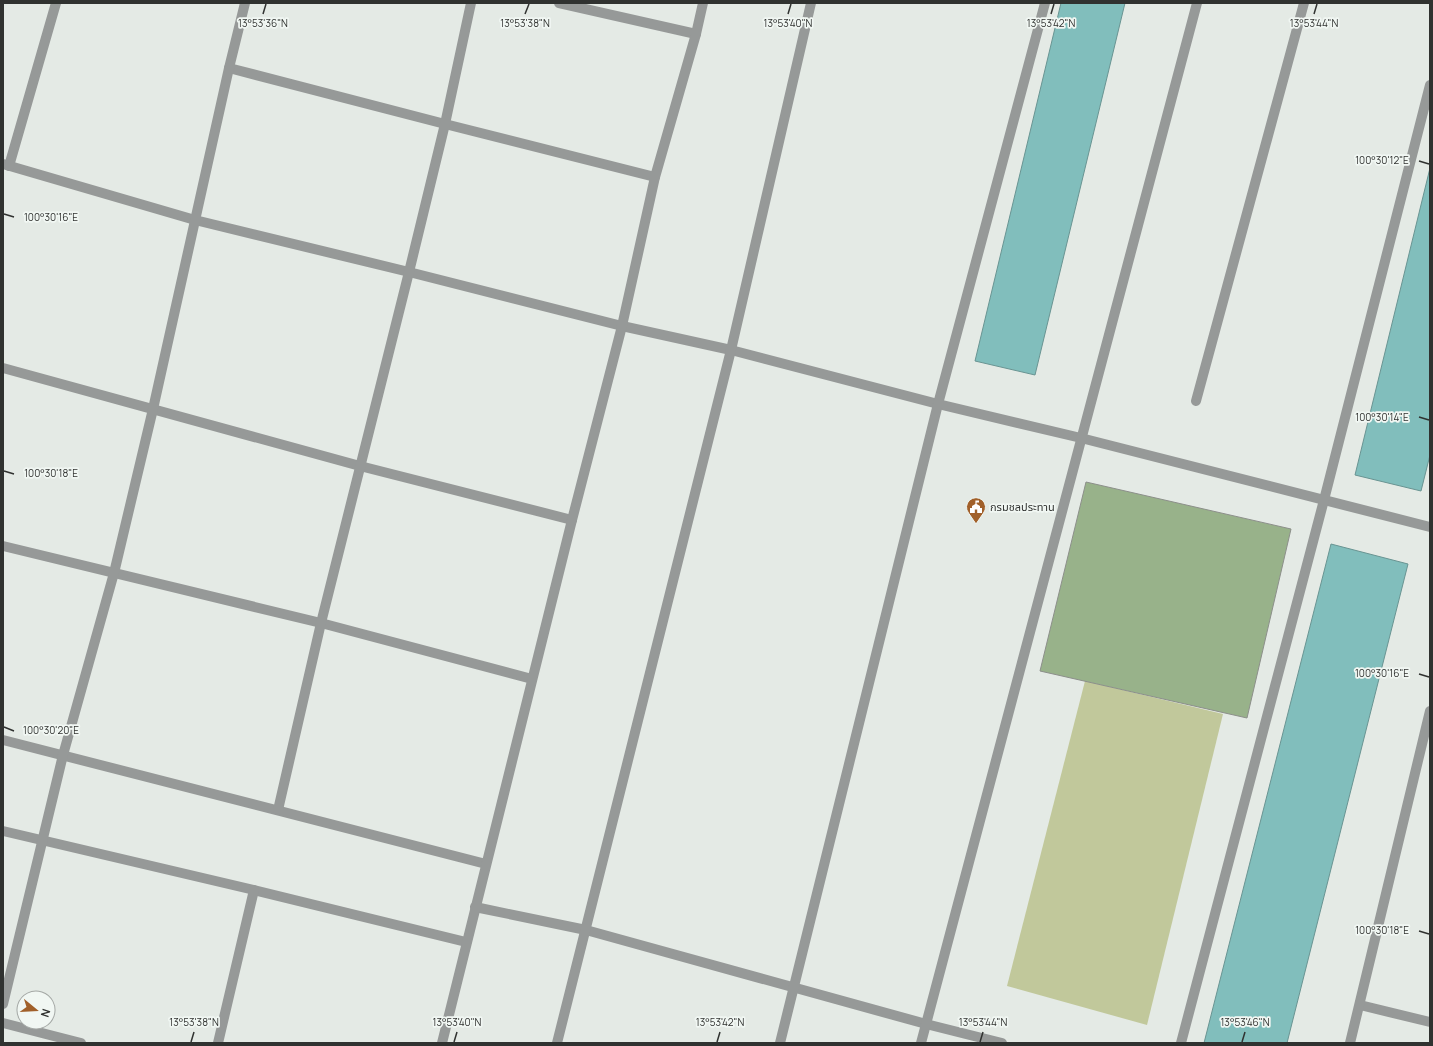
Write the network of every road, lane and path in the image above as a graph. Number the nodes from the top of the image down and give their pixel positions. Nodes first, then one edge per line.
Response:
1 (56, 3) edge
2 (245, 3) edge
3 (471, 3) edge
4 (559, 3) edge
5 (703, 3) edge
6 (812, 3) edge
7 (1045, 3) edge
8 (1197, 3) edge
9 (1304, 3) edge
10 (696, 34) junction
11 (229, 68) junction
12 (1430, 85) edge
13 (445, 124) junction
14 (6, 165) edge
15 (655, 177) junction
16 (195, 220) junction
17 (410, 272) junction
18 (622, 326) junction
19 (731, 350) junction
20 (3, 368) edge
21 (1196, 401) dead end
22 (938, 404) junction
23 (153, 409) junction
24 (1081, 438) junction
25 (360, 466) junction
26 (1324, 500) junction
27 (572, 520) junction
28 (1430, 527) edge
29 (3, 546) edge
30 (114, 573) junction
31 (320, 623) junction
32 (532, 679) junction
33 (1430, 711) edge
34 (3, 740) edge
35 (63, 755) junction
36 (278, 810) junction
37 (3, 831) edge
38 (42, 840) junction
39 (486, 864) junction
40 (254, 890) junction
41 (475, 907) junction
42 (586, 930) junction
43 (466, 942) junction
44 (794, 987) junction
45 (3, 1004) edge
46 (1360, 1005) junction
47 (1430, 1022) edge
48 (3, 1023) edge
49 (926, 1024) junction
50 (81, 1043) edge
51 (218, 1043) edge
52 (442, 1043) edge
53 (558, 1043) edge
54 (780, 1043) edge
55 (921, 1043) edge
56 (1002, 1043) edge
57 (1181, 1043) edge
58 (1350, 1043) edge

1 - 14 street
2 - 11 street
3 - 13 street
4 - 10 street
5 - 10 street
6 - 19 street
7 - 22 street
8 - 24 street
9 - 21 street
10 - 15 street
11 - 13 street
11 - 16 street
12 - 26 street
13 - 15 street
13 - 17 street
14 - 16 street
15 - 18 street
16 - 17 street
16 - 23 street
17 - 18 street
17 - 25 street
18 - 19 street
18 - 27 street
19 - 22 street
19 - 42 street
20 - 23 street
22 - 24 street
22 - 44 street
23 - 25 street
23 - 30 street
24 - 26 street
24 - 49 street
25 - 27 street
25 - 31 street
26 - 28 street
26 - 57 street
27 - 32 street
29 - 30 street
30 - 31 street
30 - 35 street
31 - 32 street
31 - 36 street
32 - 39 street
33 - 46 street
34 - 35 street
35 - 36 street
35 - 38 street
36 - 39 street
37 - 38 street
38 - 40 street
38 - 45 street
39 - 41 street
40 - 43 street
40 - 51 street
41 - 42 street
41 - 43 street
42 - 44 street
42 - 53 street
43 - 52 street
44 - 49 street
44 - 54 street
46 - 47 street
46 - 58 street
48 - 50 street
49 - 55 street
49 - 56 street

